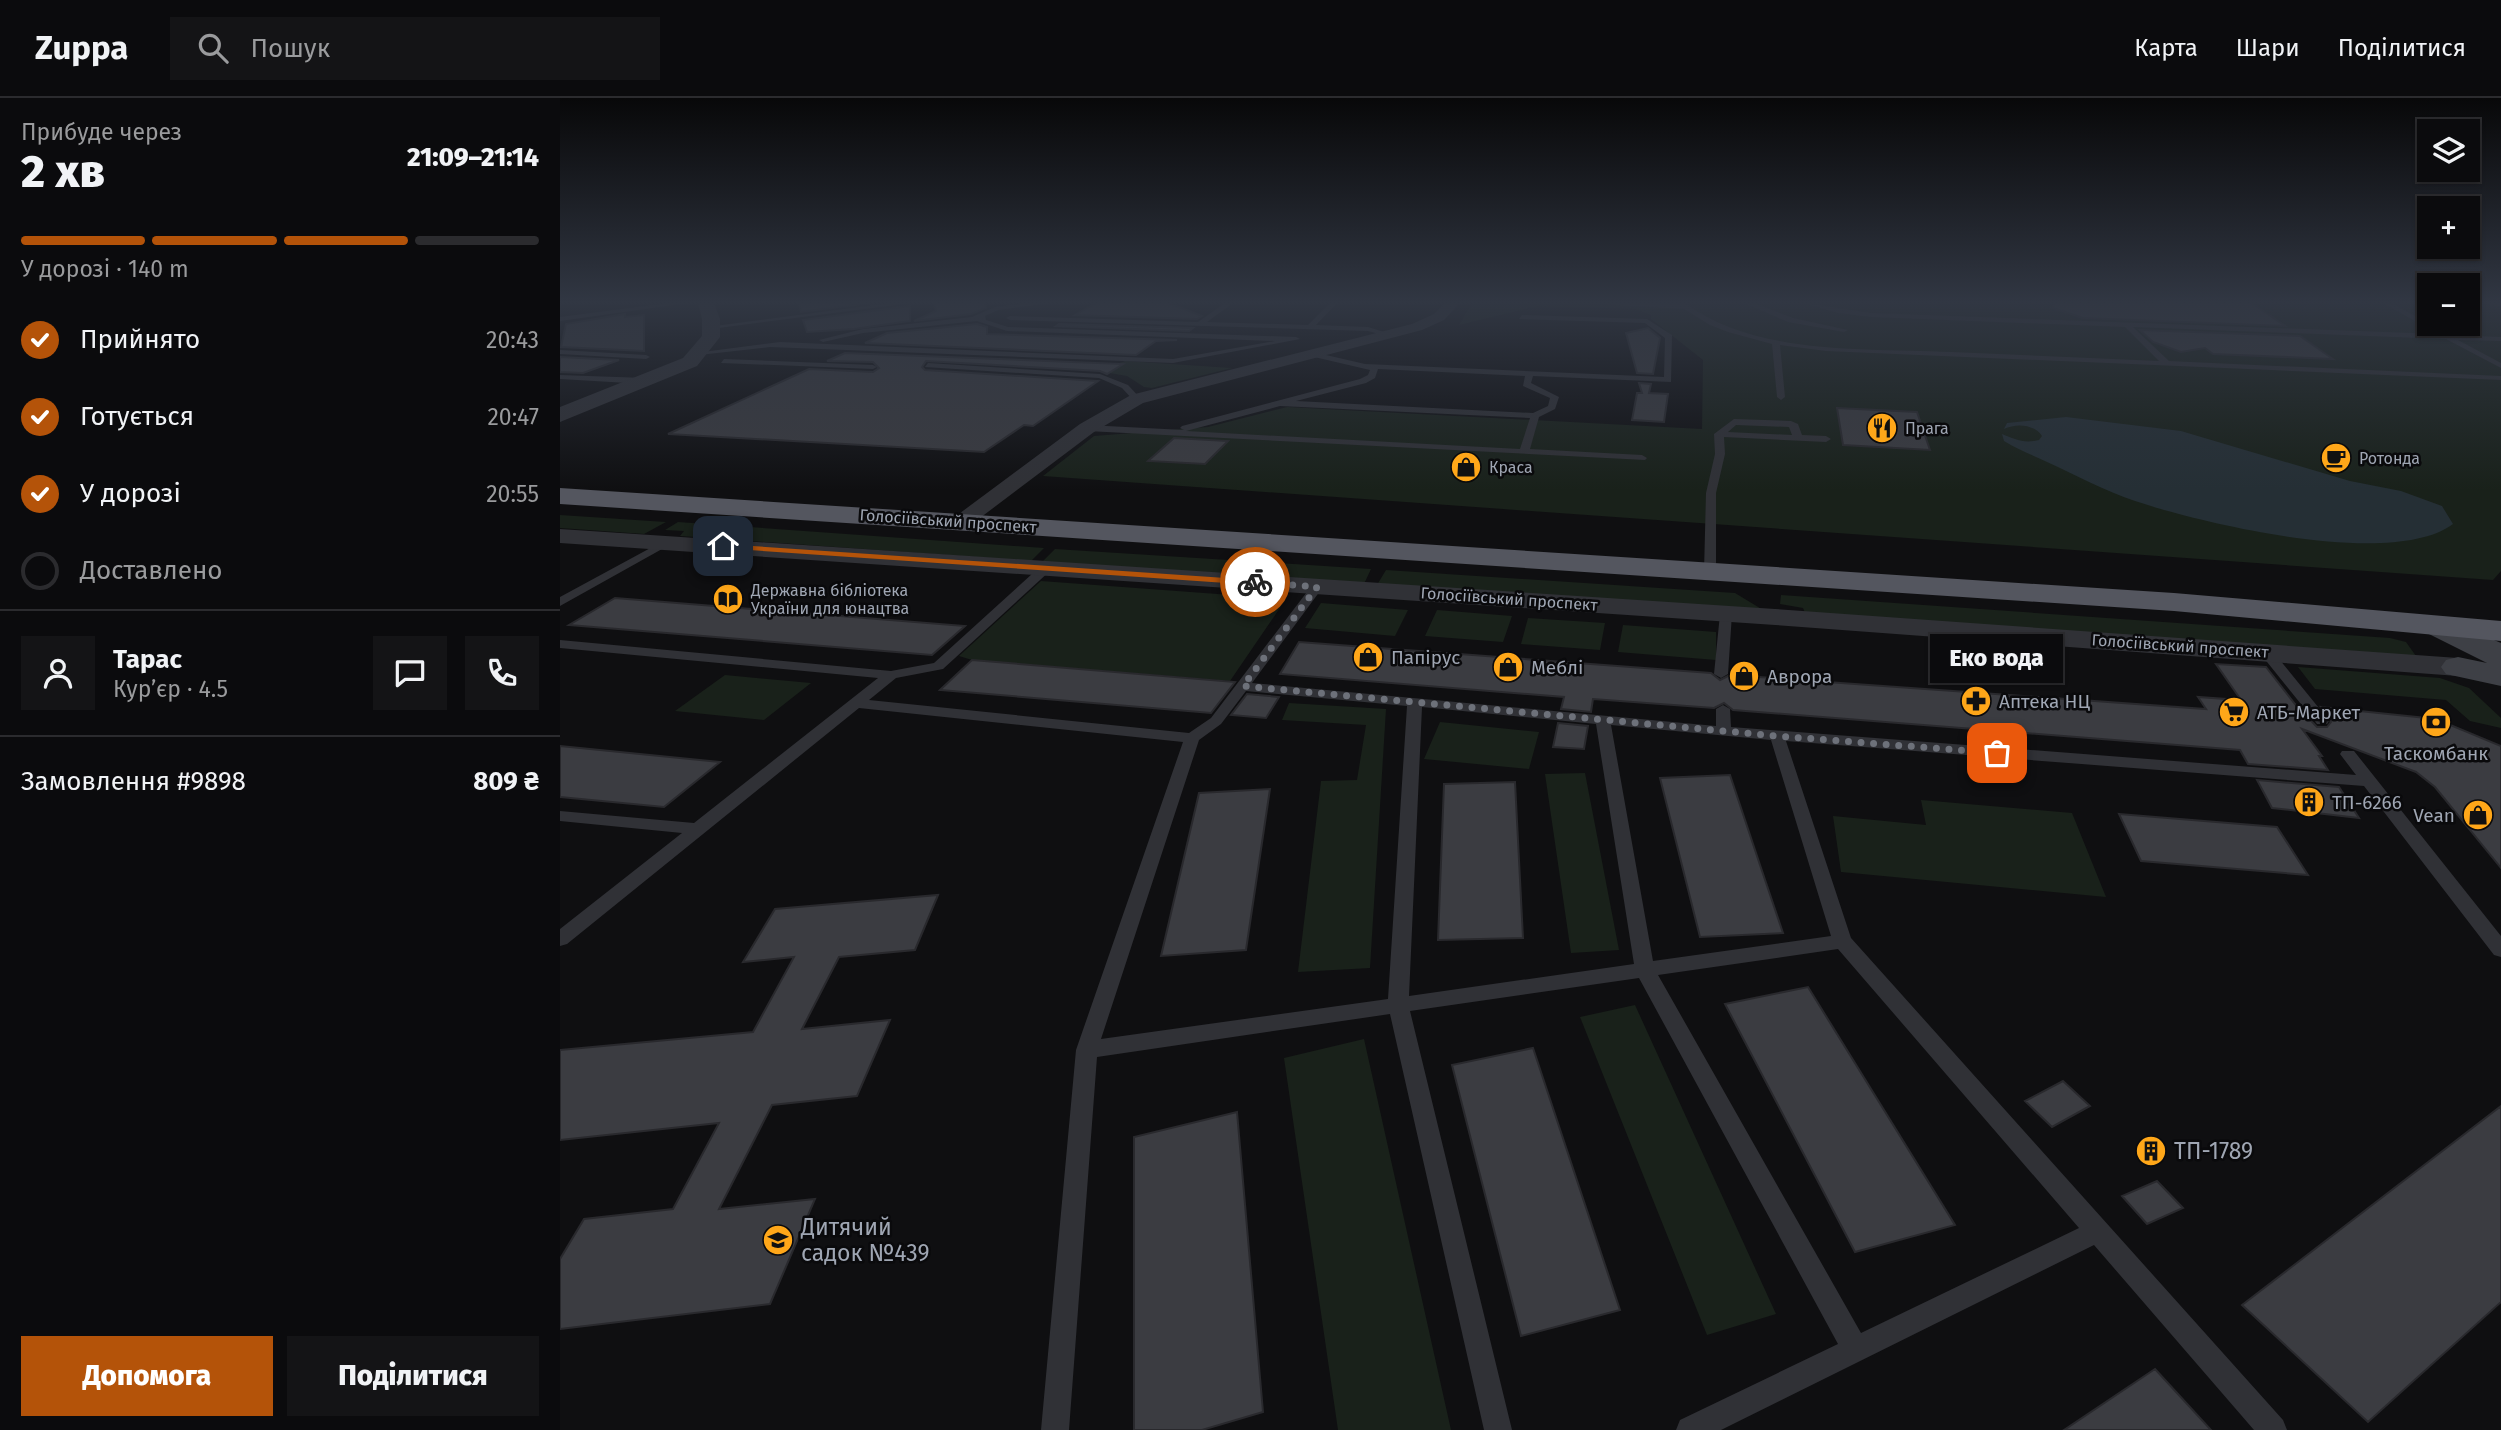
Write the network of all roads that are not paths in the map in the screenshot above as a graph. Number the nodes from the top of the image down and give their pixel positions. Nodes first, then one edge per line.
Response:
1 (679, 365) edge
2 (840, 365) edge
3 (931, 365) edge
4 (1269, 365) edge
5 (1360, 365) edge
6 (1668, 365) edge
7 (1778, 365) edge
8 (2231, 365) edge
9 (1366, 366) junction
10 (873, 367) dead end
11 (612, 369) dead end
12 (1530, 372) junction
13 (560, 377) edge
14 (2501, 378) edge
15 (585, 379) junction
16 (645, 381) junction
17 (1782, 397) dead end
18 (1137, 399) junction
19 (1278, 403) junction
20 (565, 410) edge
21 (1535, 416) junction
22 (1087, 428) junction
23 (1169, 432) junction
24 (1826, 439) dead end
25 (1524, 452) junction
26 (1642, 458) dead end
27 (560, 496) edge
28 (960, 522) junction
29 (560, 536) edge
30 (667, 542) junction
31 (1047, 567) junction
32 (1710, 572) junction
33 (1317, 587) junction
34 (2174, 601) junction
35 (560, 602) edge
36 (2501, 613) edge
37 (1726, 614) junction
38 (2438, 626) junction
39 (2501, 631) edge
40 (560, 643) edge
41 (2266, 652) junction
42 (2501, 657) edge
43 (2458, 667) junction
44 (2501, 671) edge
45 (1721, 674) dead end
46 (891, 675) junction
47 (2501, 676) edge
48 (1243, 686) junction
49 (1415, 702) junction
50 (855, 703) junction
51 (1723, 709) dead end
52 (1603, 720) junction
53 (2322, 721) dead end
54 (1724, 731) junction
55 (1777, 736) junction
56 (1192, 738) junction
57 (2348, 754) dead end
58 (2369, 781) junction
59 (560, 816) edge
60 (697, 829) junction
61 (560, 939) edge
62 (1842, 941) junction
63 (2501, 950) edge
64 (1645, 970) junction
65 (1398, 1005) junction
66 (1087, 1050) junction
67 (2098, 1231) junction
68 (1855, 1349) junction
69 (1055, 1430) edge
70 (1498, 1430) edge
71 (1690, 1430) edge
72 (2273, 1430) edge

1 - 16 street
2 - 10 lane
3 - 18 lane
4 - 18 street
5 - 9 lane
6 - 12 lane
7 - 17 lane
8 - 14 lane
9 - 12 lane
9 - 19 lane
11 - 15 lane
12 - 21 lane
13 - 15 lane
15 - 16 lane
16 - 20 street
18 - 22 street
19 - 21 lane
19 - 23 lane
21 - 25 lane
22 - 23 lane
22 - 28 street
23 - 25 lane
24 - 32 lane
25 - 26 lane
27 - 28 highway, Голосіївський проспект
28 - 32 highway, Голосіївський проспект
29 - 30 street, Голосіївський проспект
30 - 31 street, Голосіївський проспект
30 - 35 lane
31 - 33 street, Голосіївський проспект
31 - 46 lane
32 - 34 highway, Голосіївський проспект
33 - 37 street, Голосіївський проспект
33 - 48 lane
34 - 36 highway, Голосіївський проспект
34 - 38 highway, Голосіївський проспект
37 - 41 street, Голосіївський проспект
37 - 45 lane
38 - 39 highway, Голосіївський проспект
38 - 42 main road
40 - 46 lane
41 - 43 street, Голосіївський проспект
41 - 53 lane
43 - 44 main road
43 - 47 main road
46 - 50 lane
48 - 49 lane
48 - 56 lane
49 - 52 lane
49 - 65 lane
50 - 56 lane
50 - 60 lane
51 - 54 lane
52 - 54 lane
52 - 64 lane
54 - 55 lane
55 - 58 lane
55 - 62 lane
56 - 66 lane
57 - 58 lane
58 - 63 lane
59 - 60 lane
60 - 61 lane
62 - 64 lane
62 - 67 lane
64 - 65 lane
64 - 68 lane
65 - 66 lane
65 - 70 lane
66 - 69 lane
67 - 68 lane
67 - 72 lane
68 - 71 lane

